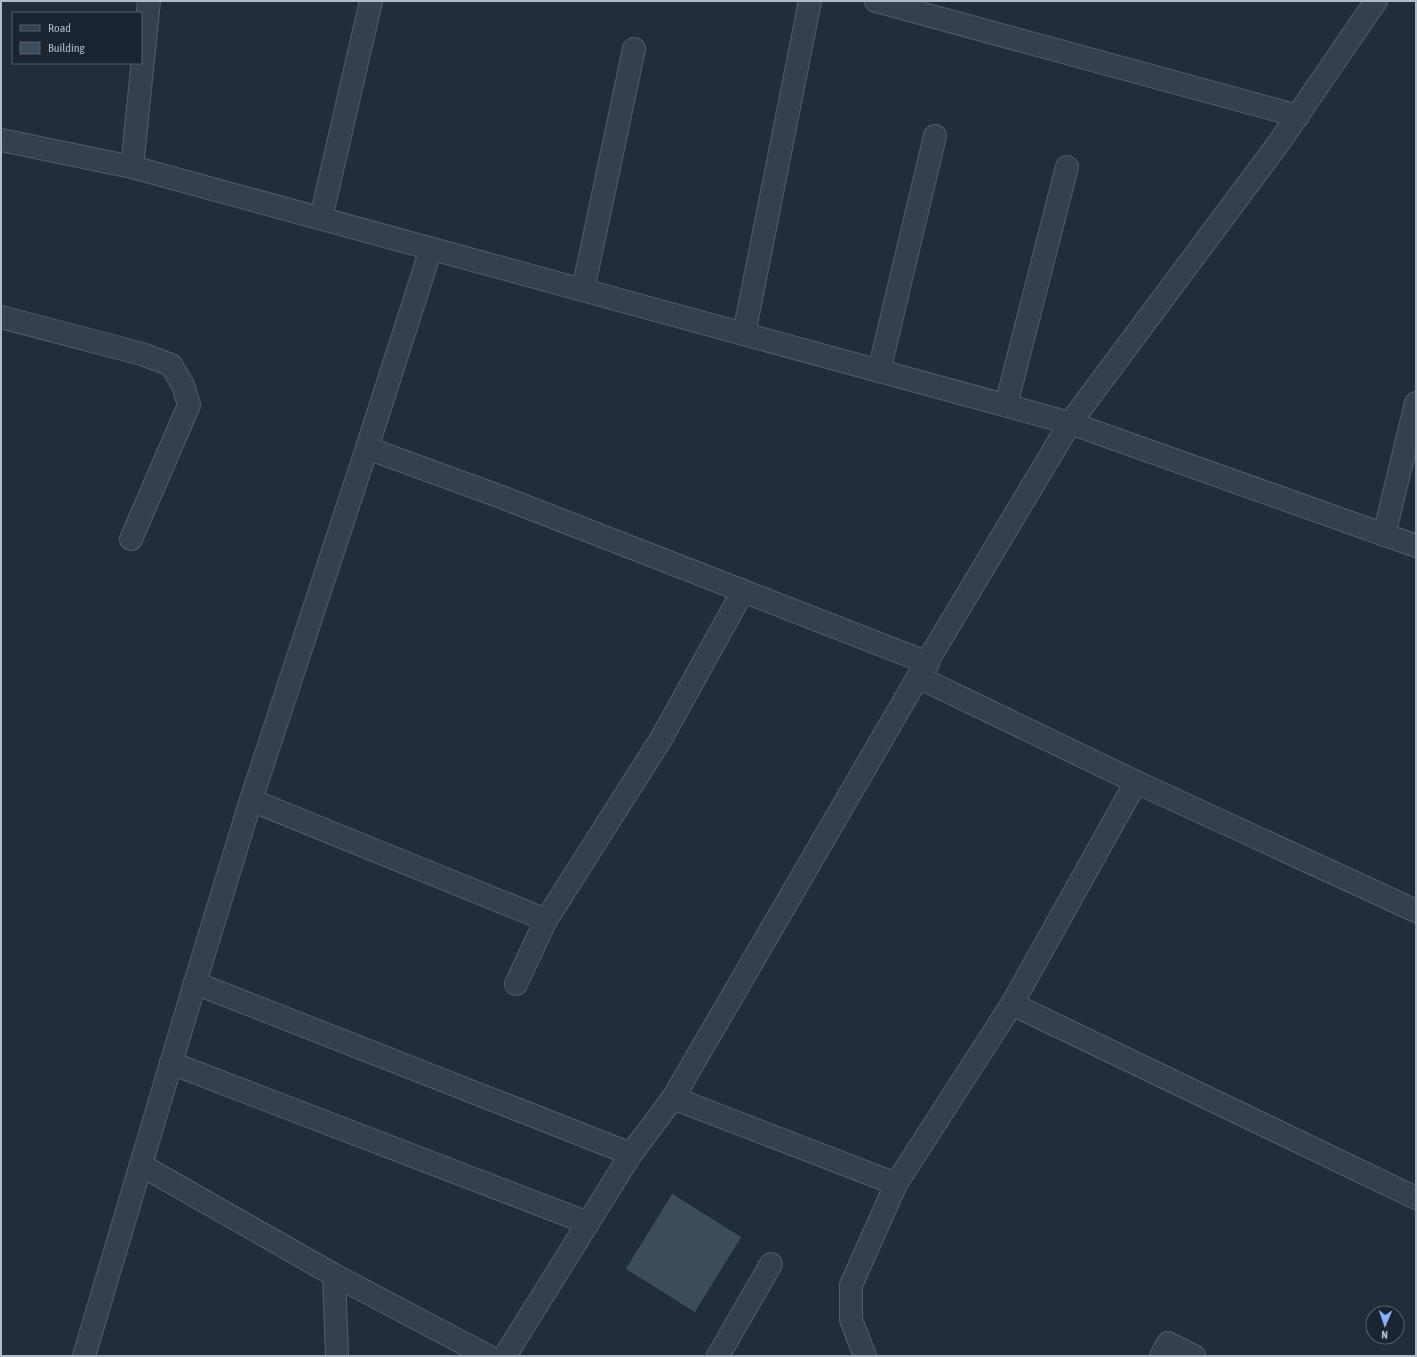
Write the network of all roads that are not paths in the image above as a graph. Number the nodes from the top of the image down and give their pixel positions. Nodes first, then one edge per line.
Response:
1 (149, 1) edge
2 (371, 1) edge
3 (810, 1) edge
4 (876, 1) edge
5 (1376, 1) edge
6 (634, 49) dead end
7 (1298, 116) junction
8 (935, 136) dead end
9 (1, 140) edge
10 (132, 167) junction
11 (1067, 167) dead end
12 (320, 218) junction
13 (431, 249) junction
14 (583, 290) junction
15 (1, 317) edge
16 (744, 334) junction
17 (879, 371) junction
18 (1416, 403) edge
19 (1006, 405) junction
20 (1070, 423) junction
21 (367, 448) junction
22 (1384, 535) junction
23 (131, 539) dead end
24 (1416, 546) edge
25 (743, 591) junction
26 (923, 670) junction
27 (1136, 782) junction
28 (251, 800) junction
29 (1416, 911) edge
30 (546, 920) junction
31 (195, 984) junction
32 (516, 984) dead end
33 (1012, 1004) junction
34 (171, 1064) junction
35 (673, 1098) junction
36 (631, 1154) junction
37 (141, 1165) junction
38 (894, 1190) junction
39 (1416, 1198) edge
40 (588, 1223) junction
41 (772, 1264) dead end
42 (334, 1275) junction
43 (84, 1356) edge
44 (337, 1356) edge
45 (488, 1356) edge
46 (505, 1356) edge
47 (718, 1356) edge
48 (865, 1356) edge
49 (1161, 1356) edge
50 (1194, 1356) edge

1 - 10 street
2 - 12 street
3 - 16 street
4 - 7 street
5 - 7 street
6 - 14 street
7 - 20 street
8 - 17 street
9 - 10 street
10 - 12 street
11 - 19 street
12 - 13 street
13 - 14 street
13 - 21 street
14 - 16 street
15 - 23 street
16 - 17 street
17 - 19 street
18 - 22 street
19 - 20 street
20 - 22 street
20 - 26 street
21 - 25 street
21 - 28 street
22 - 24 street
25 - 26 street
25 - 30 street
26 - 27 street
26 - 35 street
27 - 29 street
27 - 33 street
28 - 30 street
28 - 31 street
30 - 32 street
31 - 34 street
31 - 36 street
33 - 38 street
33 - 39 street
34 - 37 street
34 - 40 street
35 - 36 street
35 - 38 street
36 - 40 street
37 - 42 street
37 - 43 street
38 - 48 street
40 - 46 street
41 - 47 street
42 - 44 street
42 - 45 street
49 - 50 street

